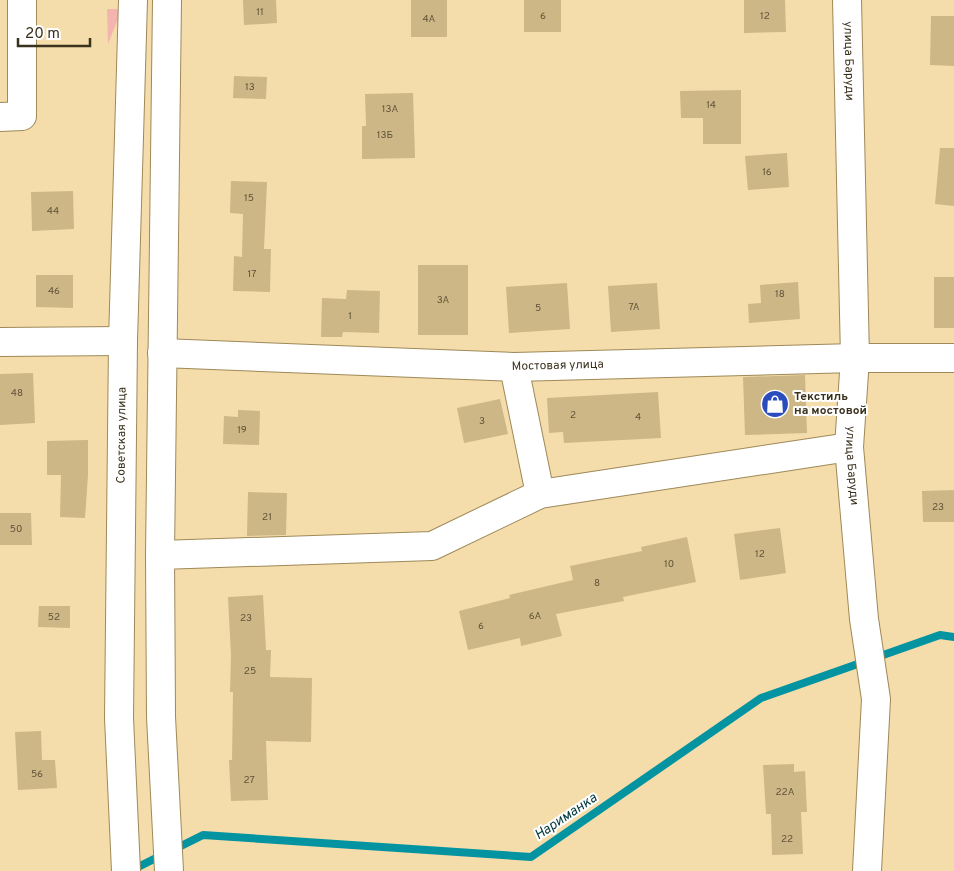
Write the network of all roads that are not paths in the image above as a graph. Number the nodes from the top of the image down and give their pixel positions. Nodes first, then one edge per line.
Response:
1 (22, 0) edge
2 (133, 0) edge
3 (167, 0) edge
4 (847, 0) edge
5 (0, 117) edge
6 (123, 341) junction
7 (0, 342) edge
8 (162, 353) junction
9 (855, 358) junction
10 (954, 358) edge
11 (514, 367) junction
12 (849, 447) junction
13 (540, 494) junction
14 (160, 555) junction
15 (126, 871) edge
16 (169, 871) edge
17 (867, 871) edge

1 - 5 street
2 - 6 street, Советская улица
3 - 8 street
4 - 9 street, улица Баруди
6 - 7 street
6 - 15 street, Советская улица
8 - 11 street, Мостовая улица
8 - 14 street
9 - 10 street, Мостовая улица
9 - 11 street, Мостовая улица
9 - 12 street, улица Баруди
11 - 13 street
12 - 13 street
12 - 17 street, улица Баруди
13 - 14 street
14 - 16 street

